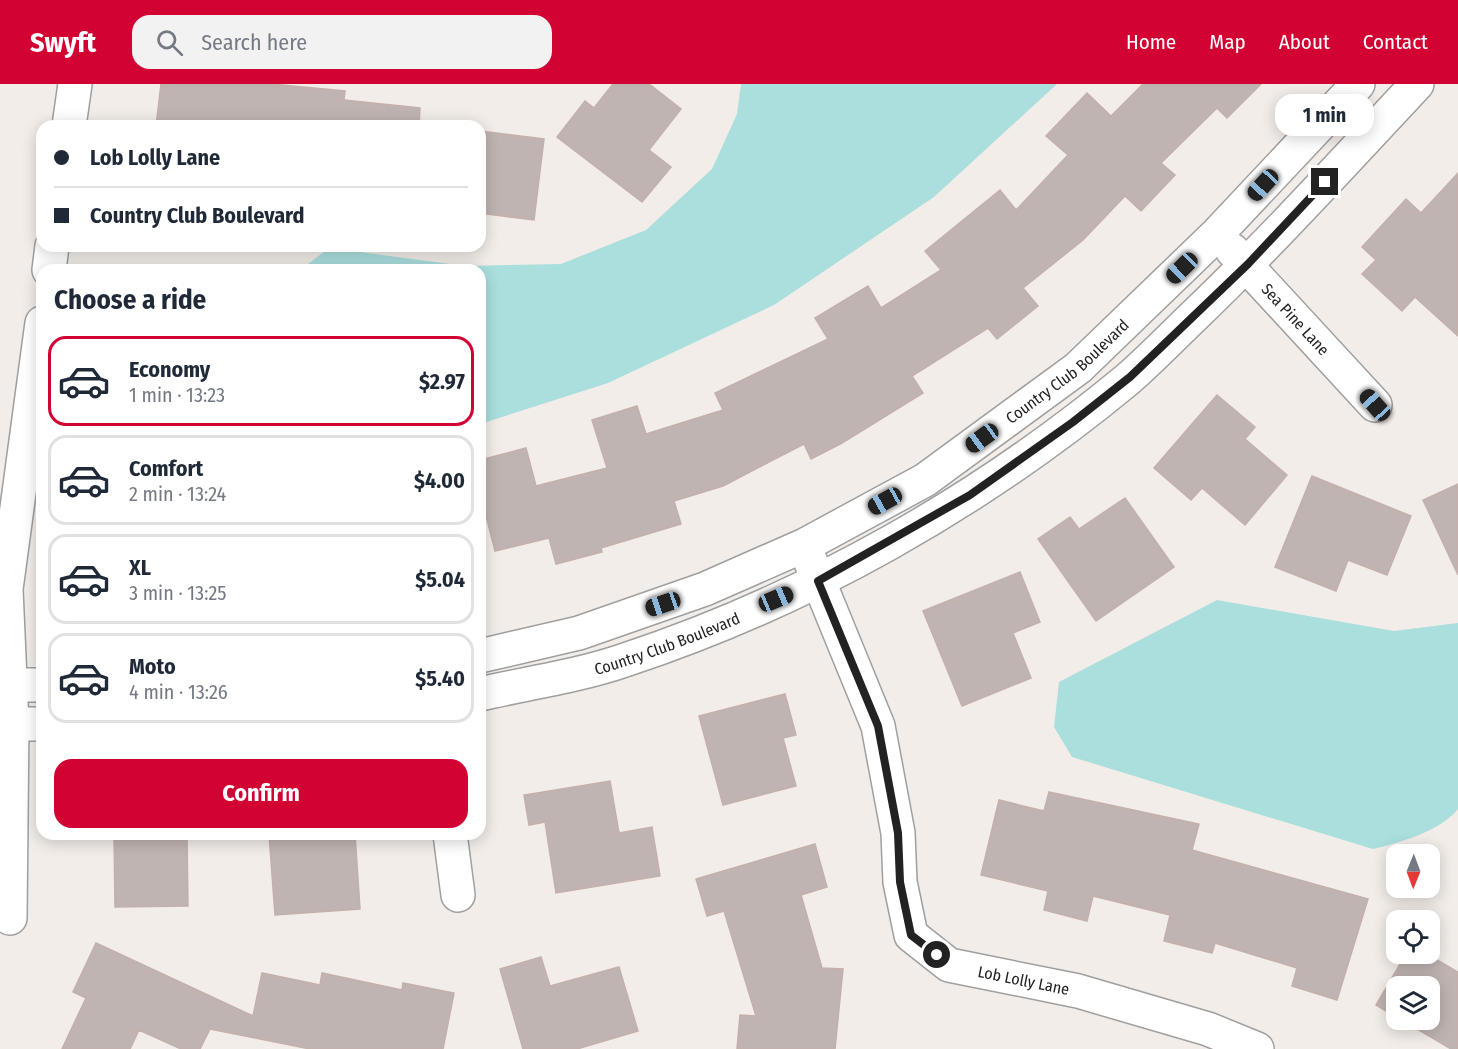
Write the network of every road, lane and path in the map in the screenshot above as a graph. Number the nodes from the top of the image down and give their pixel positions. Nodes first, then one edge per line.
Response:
1 (75, 84) edge
2 (1358, 84) edge
3 (1417, 84) edge
4 (70, 120) edge
5 (1216, 235) junction
6 (1248, 264) junction
7 (36, 367) edge
8 (1375, 405) dead end
9 (805, 546) junction
10 (818, 581) junction
11 (486, 655) edge
12 (17, 685) edge
13 (486, 693) edge
14 (18, 724) edge
15 (451, 840) edge
16 (459, 895) dead end
17 (10, 918) dead end
18 (1257, 1049) edge

1 - 4 street
2 - 5 street, Country Club Boulevard
3 - 6 street, Country Club Boulevard
5 - 6 street, Sea Pine Lane
5 - 9 street, Country Club Boulevard
6 - 8 street, Sea Pine Lane
6 - 10 street, Country Club Boulevard
7 - 12 street
9 - 10 street, Lob Lolly Lane
9 - 11 street, Country Club Boulevard
10 - 13 street, Country Club Boulevard
10 - 18 street, Lob Lolly Lane
12 - 14 street
14 - 17 street
15 - 16 street

